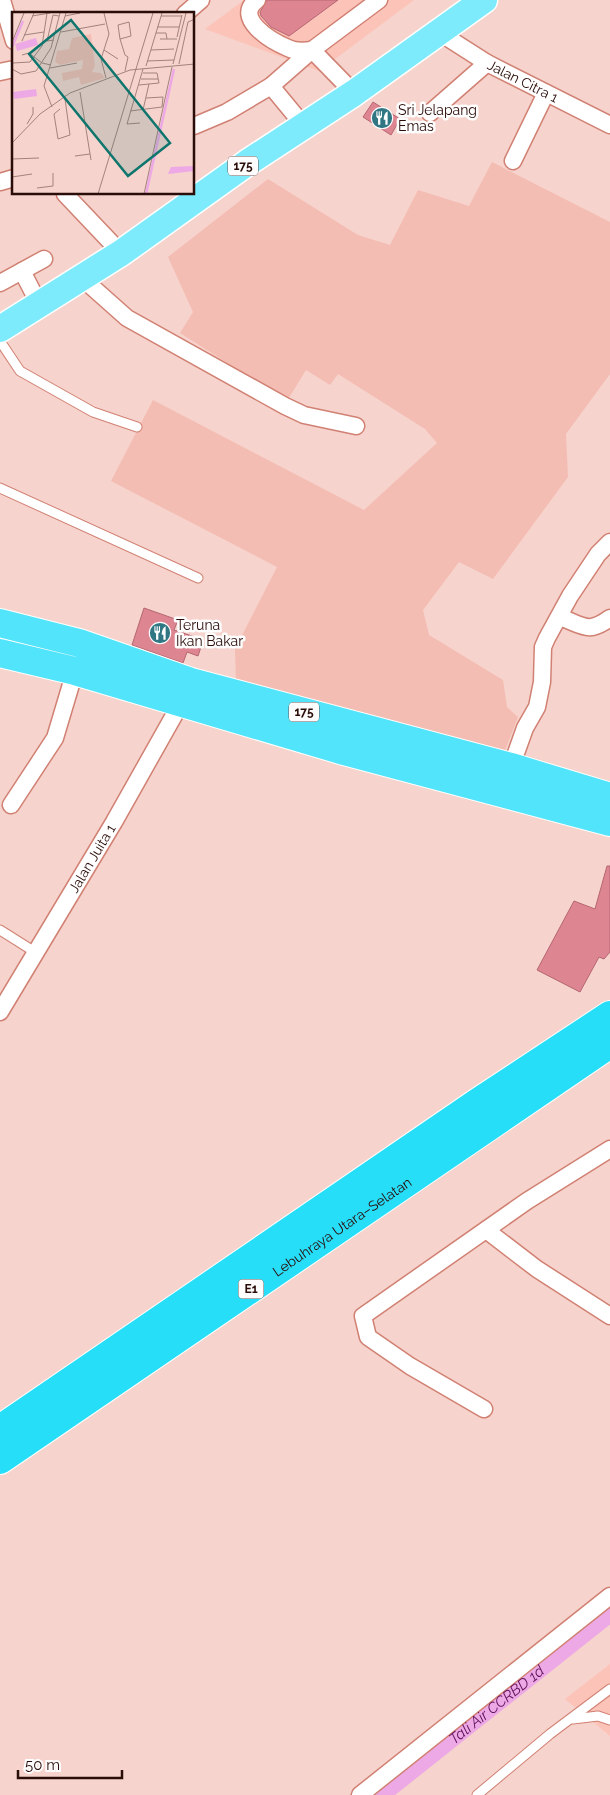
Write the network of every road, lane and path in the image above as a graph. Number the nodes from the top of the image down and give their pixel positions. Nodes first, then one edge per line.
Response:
1 (2, 0) edge
2 (201, 0) edge
3 (257, 0) edge
4 (379, 0) edge
5 (484, 0) edge
6 (187, 12) edge
7 (440, 33) junction
8 (12, 34) edge
9 (312, 50) junction
10 (487, 64) junction
11 (271, 86) junction
12 (354, 93) junction
13 (546, 93) junction
14 (430, 113) dead end
15 (610, 125) edge
16 (195, 126) edge
17 (304, 126) junction
18 (513, 161) dead end
19 (66, 195) edge
20 (121, 253) junction
21 (44, 259) dead end
22 (22, 271) junction
23 (82, 278) junction
24 (0, 284) edge
25 (39, 304) junction
26 (0, 329) edge
27 (0, 341) edge
28 (137, 426) dead end
29 (356, 426) dead end
30 (0, 488) edge
31 (610, 542) edge
32 (198, 578) dead end
33 (560, 617) junction
34 (610, 618) edge
35 (0, 623) edge
36 (0, 654) edge
37 (75, 671) junction
38 (181, 703) junction
39 (510, 767) junction
40 (610, 797) edge
41 (11, 805) dead end
42 (610, 822) edge
43 (0, 930) edge
44 (35, 952) junction
45 (0, 1012) edge
46 (610, 1015) edge
47 (610, 1044) edge
48 (610, 1149) edge
49 (486, 1230) junction
50 (609, 1315) edge
51 (484, 1409) dead end
52 (0, 1429) edge
53 (0, 1460) edge
54 (610, 1596) edge
55 (610, 1689) edge
56 (610, 1720) edge
57 (568, 1721) junction
58 (360, 1795) edge
59 (477, 1795) edge

1 - 8 street
2 - 6 street
3 - 9 street
4 - 9 street
5 - 7 main road, 175
7 - 10 street, Jalan Citra 1
7 - 12 main road, 175
9 - 11 street
9 - 12 street
10 - 13 street, Jalan Citra 1
10 - 14 street
11 - 16 street
11 - 17 street
12 - 17 main road, 175
13 - 15 street, Jalan Citra 1
13 - 18 street
17 - 20 main road, 175
19 - 20 street
20 - 23 main road, 175
21 - 22 street
22 - 24 street
22 - 25 street
23 - 25 main road, 175
23 - 29 street
25 - 26 main road, 175
27 - 28 lane
30 - 32 lane
31 - 33 street
33 - 34 street
33 - 39 street
35 - 39 highway, 175
36 - 37 highway, 175
37 - 38 highway, 175
37 - 41 street
38 - 42 highway, 175
38 - 44 street, Jalan Juita 1
39 - 40 highway, 175
43 - 44 lane
44 - 45 street, Jalan Juita 1
46 - 52 highway, Lebuhraya Utara–Selatan / E1
47 - 53 highway, Lebuhraya Utara–Selatan / E1
48 - 49 street
49 - 50 street
49 - 51 street
54 - 58 street
55 - 57 lane
56 - 57 lane
57 - 59 lane

